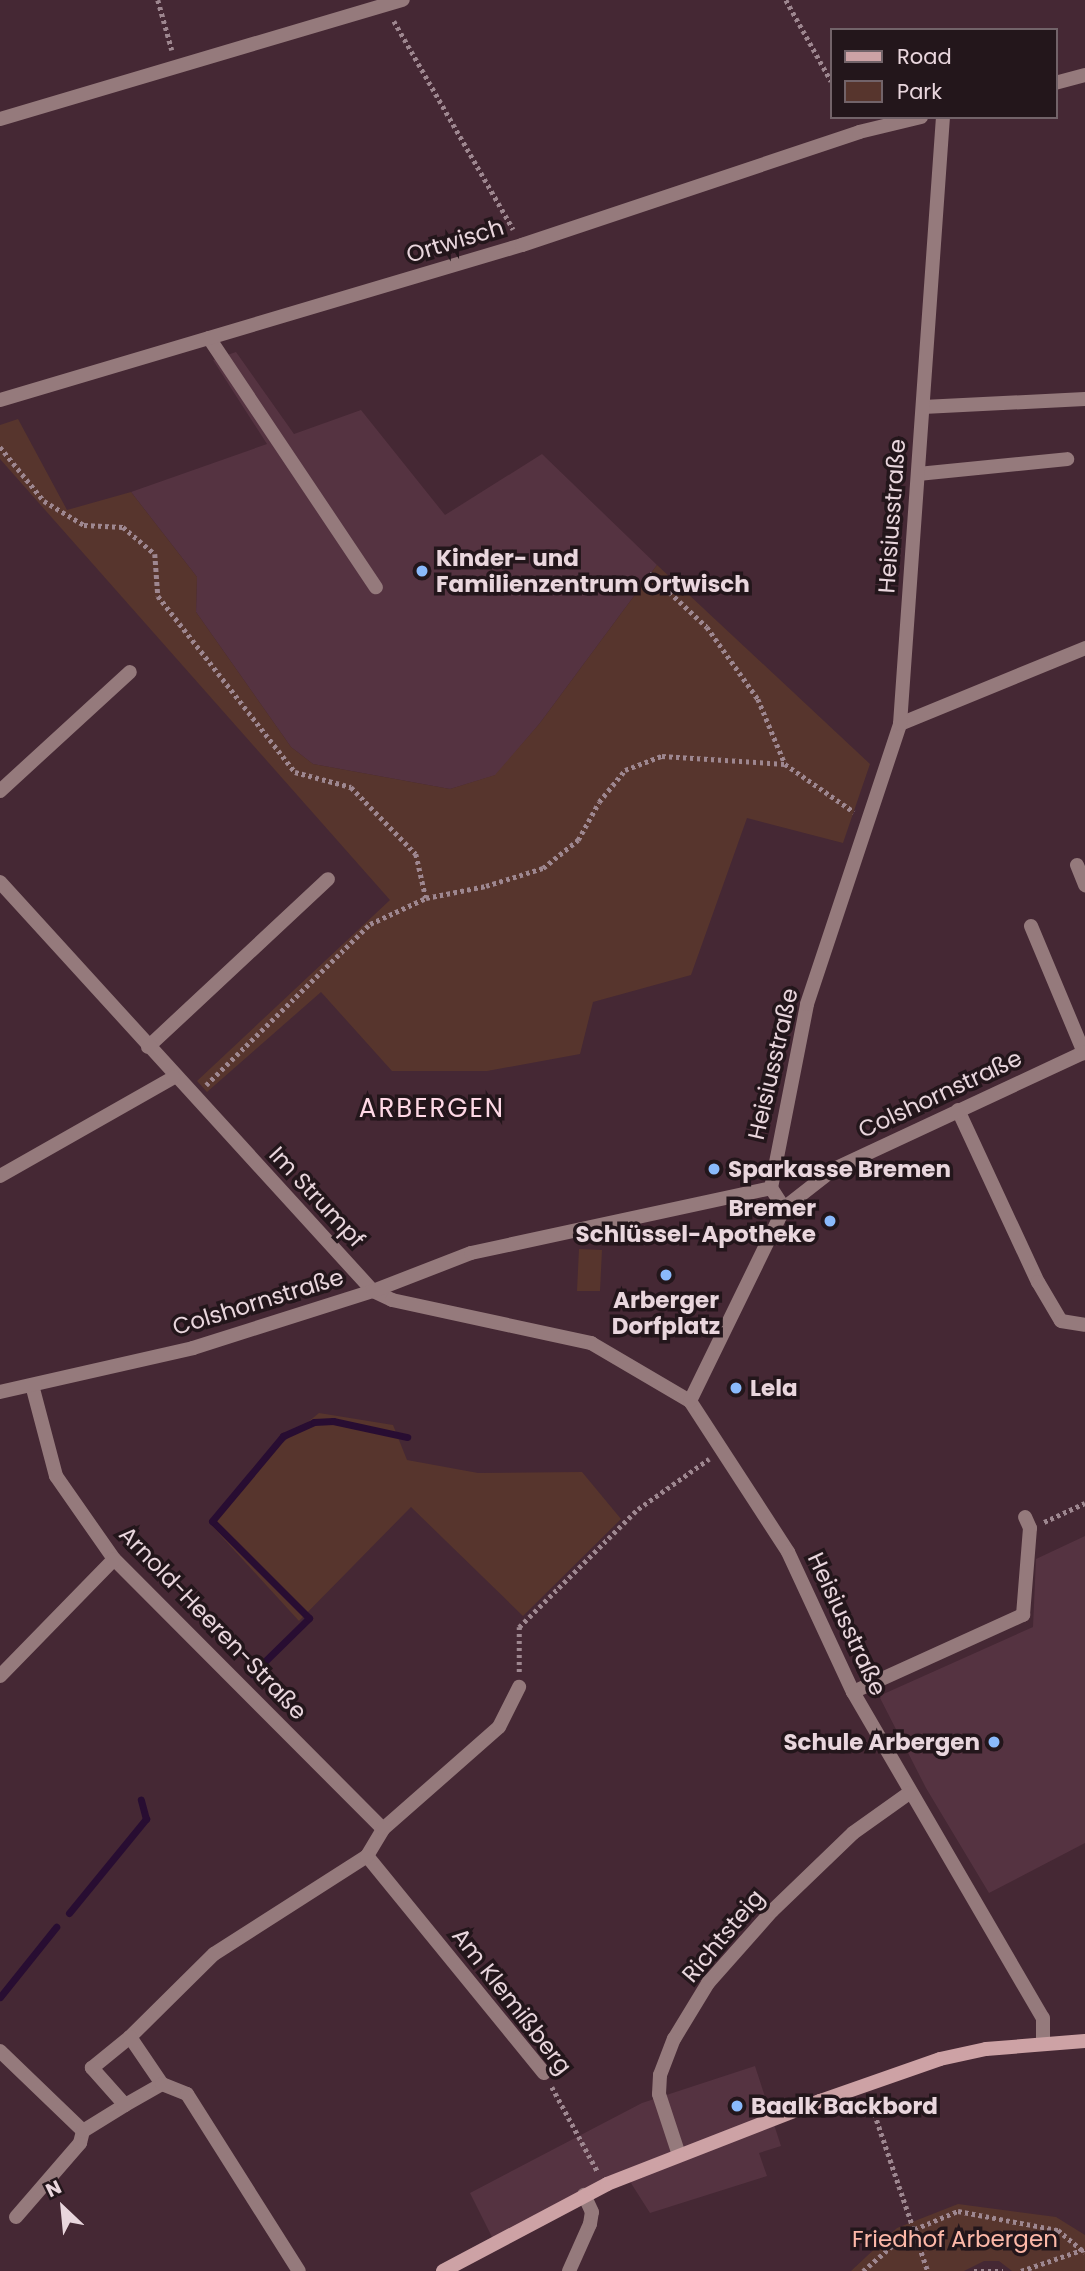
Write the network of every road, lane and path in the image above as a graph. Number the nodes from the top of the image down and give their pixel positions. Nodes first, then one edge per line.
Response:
1 (158, 0) edge
2 (403, 0) edge
3 (786, 0) edge
4 (385, 3) edge
5 (177, 67) junction
6 (1085, 75) edge
7 (830, 79) edge
8 (1057, 82) edge
9 (0, 119) edge
10 (913, 119) edge
11 (943, 119) edge
12 (522, 245) junction
13 (209, 338) junction
14 (1085, 399) edge
15 (0, 400) edge
16 (923, 407) junction
17 (0, 446) edge
18 (1066, 459) dead end
19 (918, 474) junction
20 (649, 573) dead end
21 (376, 587) dead end
22 (1085, 648) edge
23 (130, 672) dead end
24 (900, 724) junction
25 (785, 764) junction
26 (0, 791) edge
27 (869, 822) junction
28 (1077, 865) dead end
29 (328, 879) dead end
30 (0, 882) edge
31 (1085, 885) edge
32 (426, 898) junction
33 (1031, 926) dead end
34 (148, 1047) junction
35 (1085, 1052) edge
36 (174, 1077) junction
37 (193, 1098) junction
38 (958, 1110) junction
39 (0, 1176) edge
40 (771, 1188) junction
41 (784, 1208) junction
42 (373, 1291) junction
43 (1085, 1325) edge
44 (32, 1385) junction
45 (0, 1392) edge
46 (690, 1401) junction
47 (721, 1451) junction
48 (1085, 1503) edge
49 (1027, 1523) joint
50 (114, 1559) junction
51 (0, 1676) edge
52 (519, 1687) joint
53 (853, 1692) junction
54 (909, 1793) junction
55 (383, 1829) junction
56 (367, 1856) junction
57 (130, 2038) junction
58 (1042, 2041) junction
59 (1085, 2041) edge
60 (0, 2051) edge
61 (544, 2073) joint
62 (162, 2084) junction
63 (864, 2085) junction
64 (125, 2105) junction
65 (83, 2131) junction
66 (679, 2155) junction
67 (607, 2184) junction
68 (584, 2195) junction
69 (16, 2217) dead end
70 (913, 2230) junction
71 (1083, 2251) edge
72 (299, 2271) edge
73 (443, 2271) edge
74 (569, 2271) edge
75 (863, 2271) edge
76 (928, 2271) edge
77 (974, 2271) edge
78 (1003, 2271) edge
79 (1021, 2271) edge

1 - 5 path
2 - 4 street
3 - 7 path
4 - 5 street
4 - 12 path
5 - 9 street
6 - 8 street
10 - 12 street, Ortwisch
11 - 16 street, Heisiusstraße
12 - 13 street, Ortwisch
13 - 15 street, Ortwisch
13 - 21 street
14 - 16 street
16 - 19 street, Heisiusstraße
17 - 32 path
18 - 19 street
19 - 24 street, Heisiusstraße
20 - 25 path
22 - 24 street
23 - 26 street
24 - 27 street, Heisiusstraße
25 - 27 path
25 - 32 path
27 - 40 street, Heisiusstraße
28 - 31 street
29 - 34 street
30 - 34 street, Im Strumpf
32 - 37 path
33 - 35 street
34 - 36 street, Im Strumpf
35 - 38 street, Colshornstraße
36 - 37 street, Im Strumpf
36 - 39 street
37 - 42 street, Im Strumpf
38 - 41 street, Colshornstraße
38 - 43 street
40 - 41 street
40 - 42 street, Colshornstraße
41 - 46 street
42 - 44 street, Colshornstraße
42 - 46 street, Im Strumpf
44 - 45 street, Colshornstraße
44 - 50 street, Arnold-Heeren-Straße
46 - 47 street, Heisiusstraße
47 - 52 path
47 - 53 street, Heisiusstraße
48 - 49 path
49 - 53 street
50 - 51 street
50 - 55 street, Arnold-Heeren-Straße
52 - 55 street
53 - 54 street, Heisiusstraße
54 - 58 street, Heisiusstraße
54 - 66 street, Richtsteig
55 - 56 street
56 - 57 street
56 - 61 street, Am Klemißberg
57 - 62 street
57 - 64 street
58 - 59 main road
58 - 63 main road
60 - 65 street
61 - 67 path, Am Klemißberg
62 - 64 street
62 - 72 street
63 - 66 main road
63 - 70 path
64 - 65 street
65 - 69 street
66 - 67 main road
67 - 68 main road
68 - 73 main road
68 - 74 street
70 - 71 path
70 - 75 path
70 - 76 path
71 - 79 path
77 - 78 path

